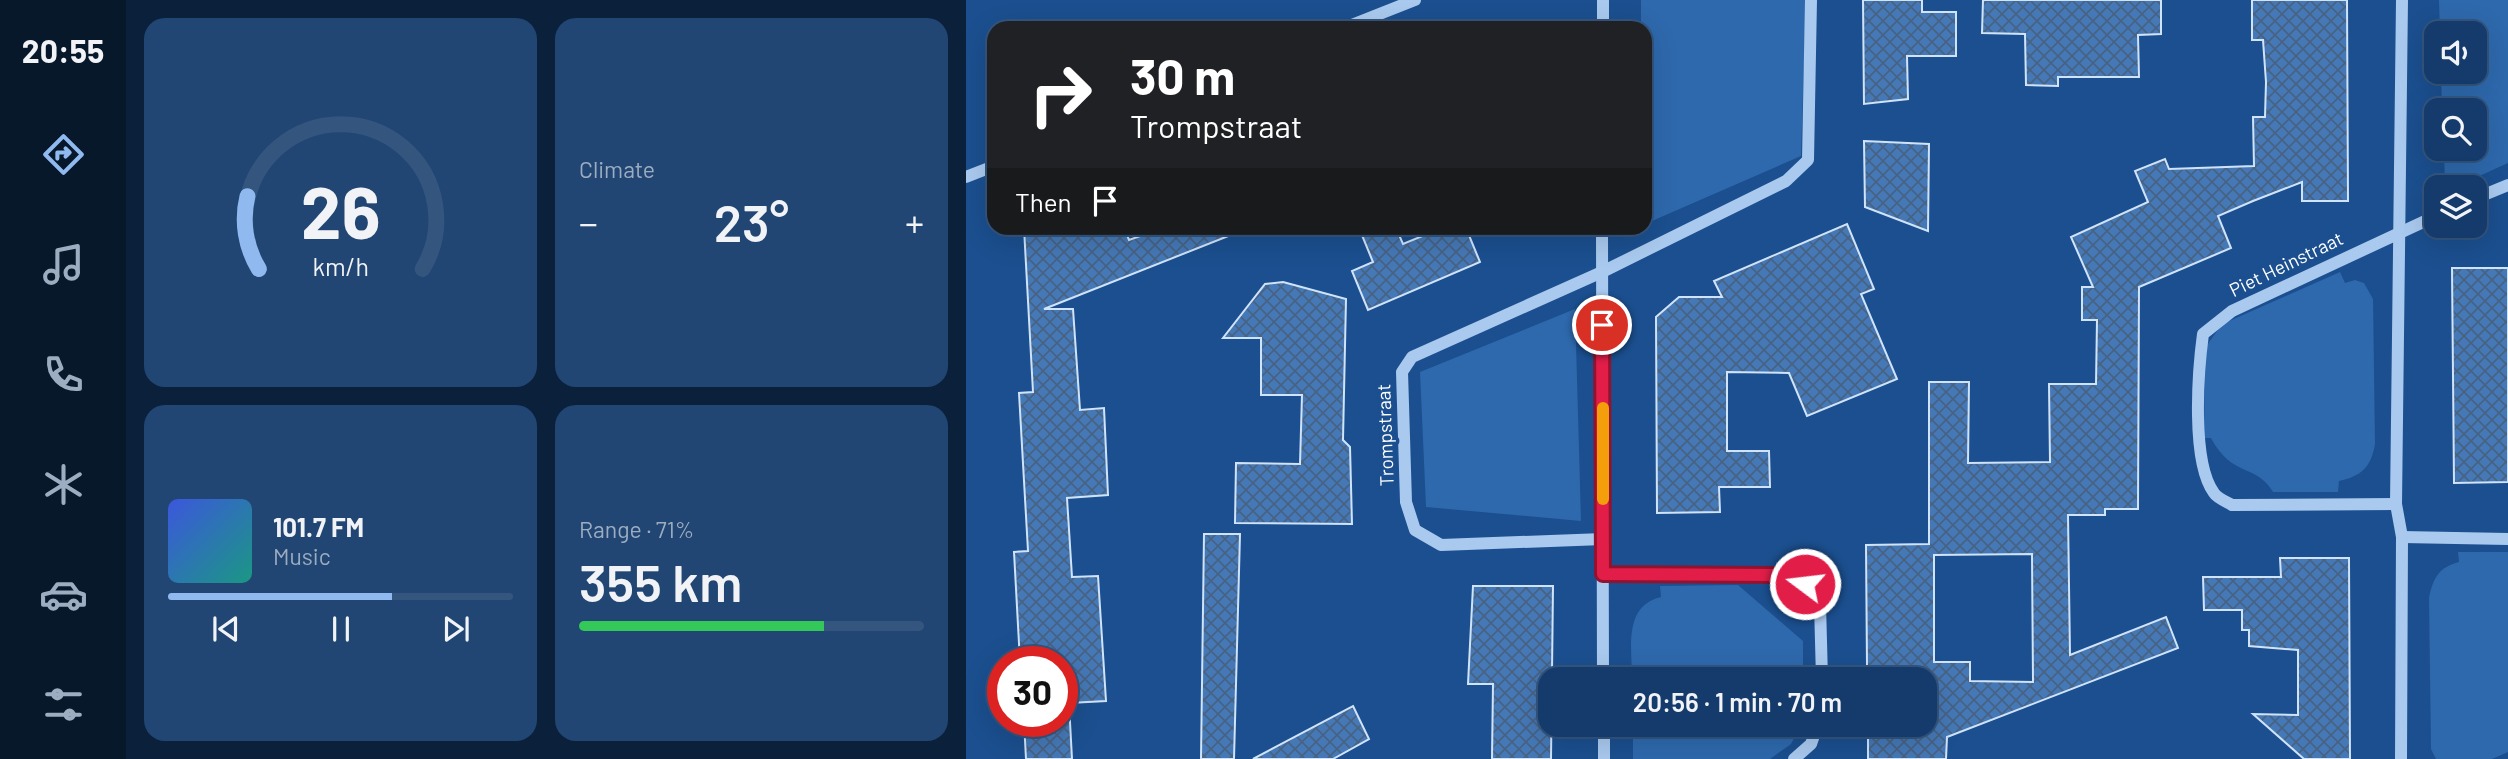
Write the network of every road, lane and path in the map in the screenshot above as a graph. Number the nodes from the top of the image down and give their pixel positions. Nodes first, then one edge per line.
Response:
1 (1415, 0) edge
2 (1603, 0) edge
3 (1811, 0) edge
4 (2402, 0) edge
5 (1362, 21) edge
6 (1603, 21) edge
7 (987, 169) edge
8 (966, 177) edge
9 (2508, 184) edge
10 (2487, 193) edge
11 (2424, 220) edge
12 (2400, 231) junction
13 (1602, 235) edge
14 (1602, 272) junction
15 (2396, 504) junction
16 (2402, 537) junction
17 (1603, 538) junction
18 (2508, 539) edge
19 (1603, 574) junction
20 (1603, 667) edge
21 (1822, 667) edge
22 (1604, 737) edge
23 (1813, 737) edge
24 (1604, 759) edge
25 (1794, 759) edge
26 (2401, 759) edge

1 - 5 street
2 - 6 street
3 - 14 street, Trompstraat
4 - 12 street
7 - 8 street
9 - 10 street
11 - 12 street, Piet Heinstraat
12 - 15 street
12 - 15 street, Piet Heinstraat
13 - 14 street
14 - 17 street
14 - 17 street, Trompstraat
15 - 16 street
16 - 18 street
16 - 26 street
17 - 19 street
19 - 20 street
19 - 21 street
22 - 24 street
23 - 25 street

